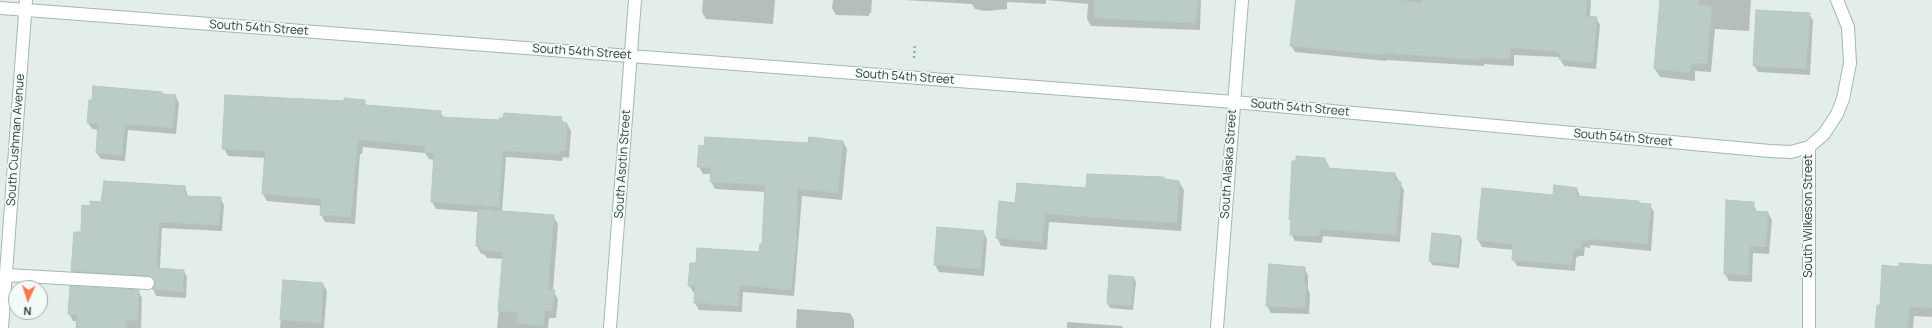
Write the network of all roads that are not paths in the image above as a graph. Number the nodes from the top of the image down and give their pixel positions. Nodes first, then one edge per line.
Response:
1 (635, 0) edge
2 (1242, 0) edge
3 (1837, 0) edge
4 (25, 5) edge
5 (0, 8) edge
6 (631, 56) junction
7 (1234, 102) junction
8 (1809, 147) junction
9 (6, 275) junction
10 (148, 283) dead end
11 (2, 328) edge
12 (610, 328) edge
13 (1217, 328) edge
14 (1809, 328) edge

1 - 6 street, South Asotin Street
2 - 7 street, South Alaska Street
3 - 8 street, South Wilkeson Street
4 - 5 street, South 54th Street
4 - 6 street, South 54th Street
4 - 9 street, South Cushman Avenue
6 - 7 street, South 54th Street
6 - 12 street, South Asotin Street
7 - 8 street, South 54th Street
7 - 13 street, South Alaska Street
8 - 14 street, South Wilkeson Street
9 - 10 street
9 - 11 street, South Cushman Avenue

